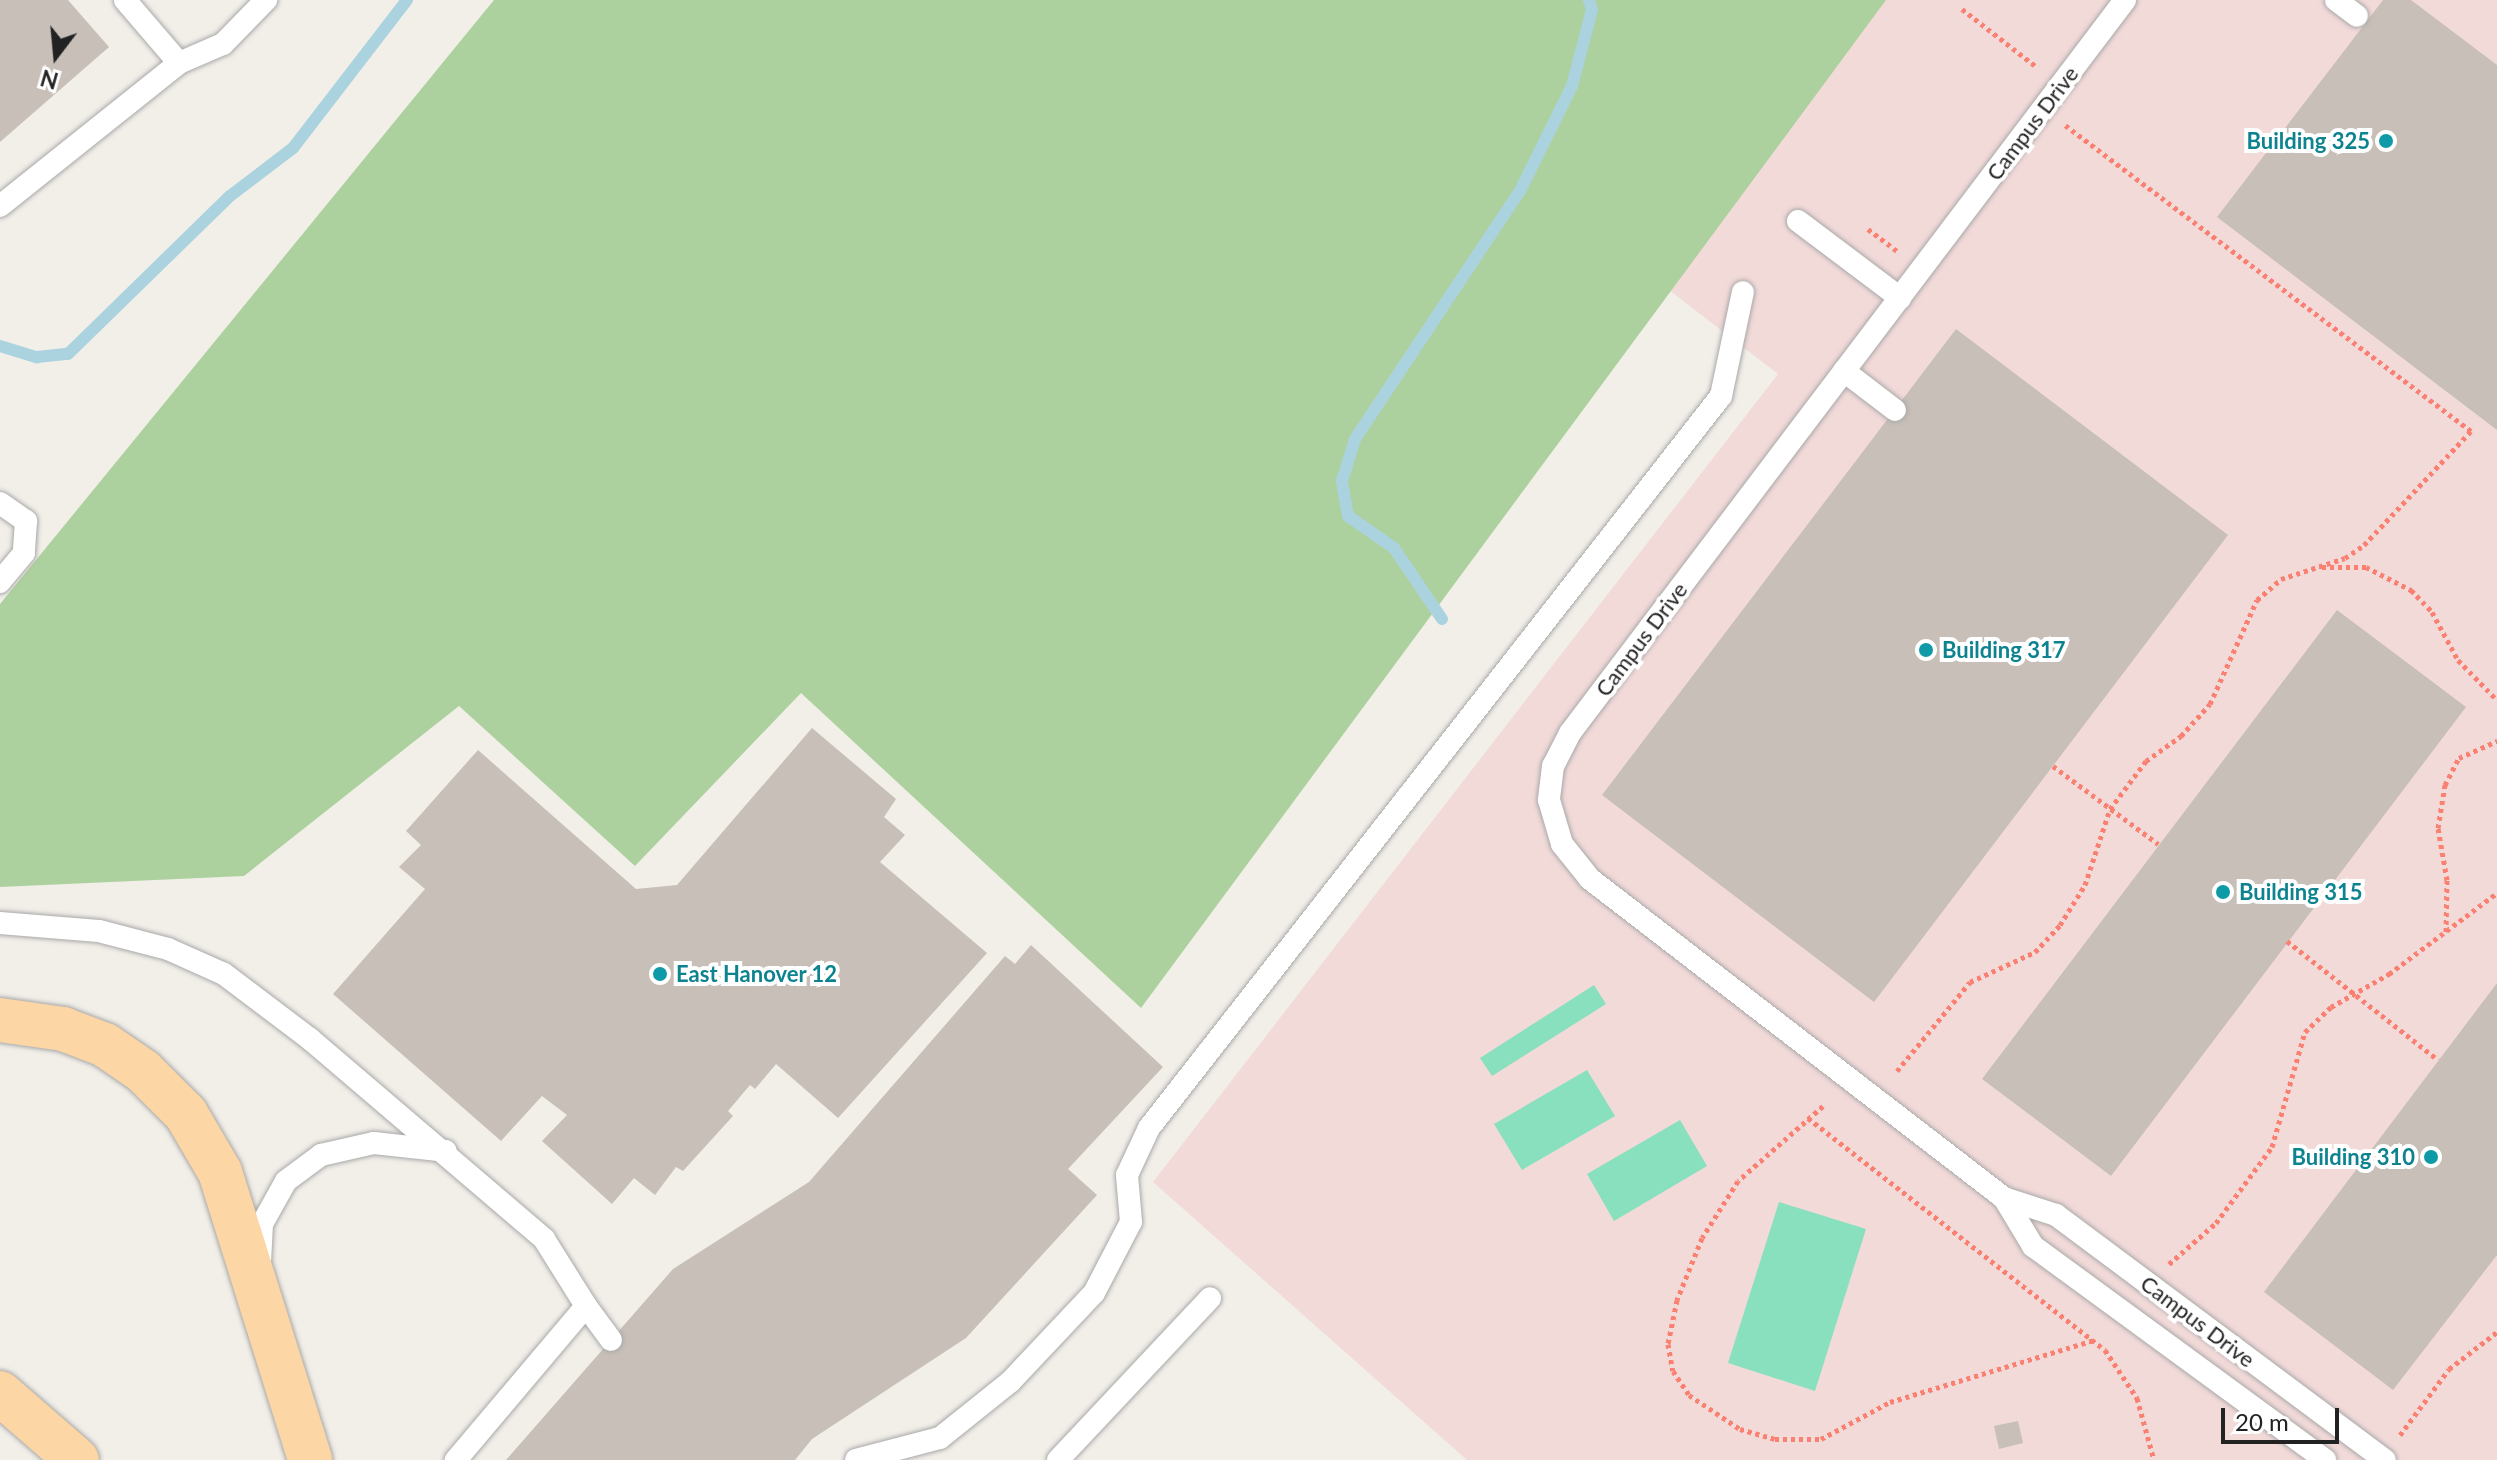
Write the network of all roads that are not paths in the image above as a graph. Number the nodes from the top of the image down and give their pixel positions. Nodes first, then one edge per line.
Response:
1 (125, 0) edge
2 (266, 0) edge
3 (2125, 0) edge
4 (2336, 0) edge
5 (2357, 16) dead end
6 (179, 63) junction
7 (0, 206) edge
8 (1798, 221) dead end
9 (1743, 292) dead end
10 (1900, 298) junction
11 (1844, 371) junction
12 (1895, 410) dead end
13 (0, 503) edge
14 (0, 582) edge
15 (0, 923) edge
16 (0, 1020) edge
17 (446, 1151) junction
18 (2004, 1198) junction
19 (258, 1291) junction
20 (1210, 1298) dead end
21 (586, 1306) junction
22 (611, 1340) dead end
23 (0, 1393) edge
24 (2389, 1452) edge
25 (77, 1460) edge
26 (310, 1460) edge
27 (456, 1460) edge
28 (856, 1460) edge
29 (1058, 1460) edge
30 (2325, 1460) edge

1 - 6 lane
2 - 6 lane
3 - 10 lane, Campus Drive
4 - 5 lane
6 - 7 lane
8 - 10 lane
9 - 28 lane
10 - 11 lane, Campus Drive
11 - 12 lane
11 - 18 lane, Campus Drive
13 - 14 lane
15 - 17 lane
16 - 19 main road
17 - 19 lane
17 - 21 lane
18 - 24 lane, Campus Drive
18 - 30 lane, Campus Drive
19 - 26 main road
20 - 29 lane
21 - 22 lane
21 - 27 lane
23 - 25 main road

